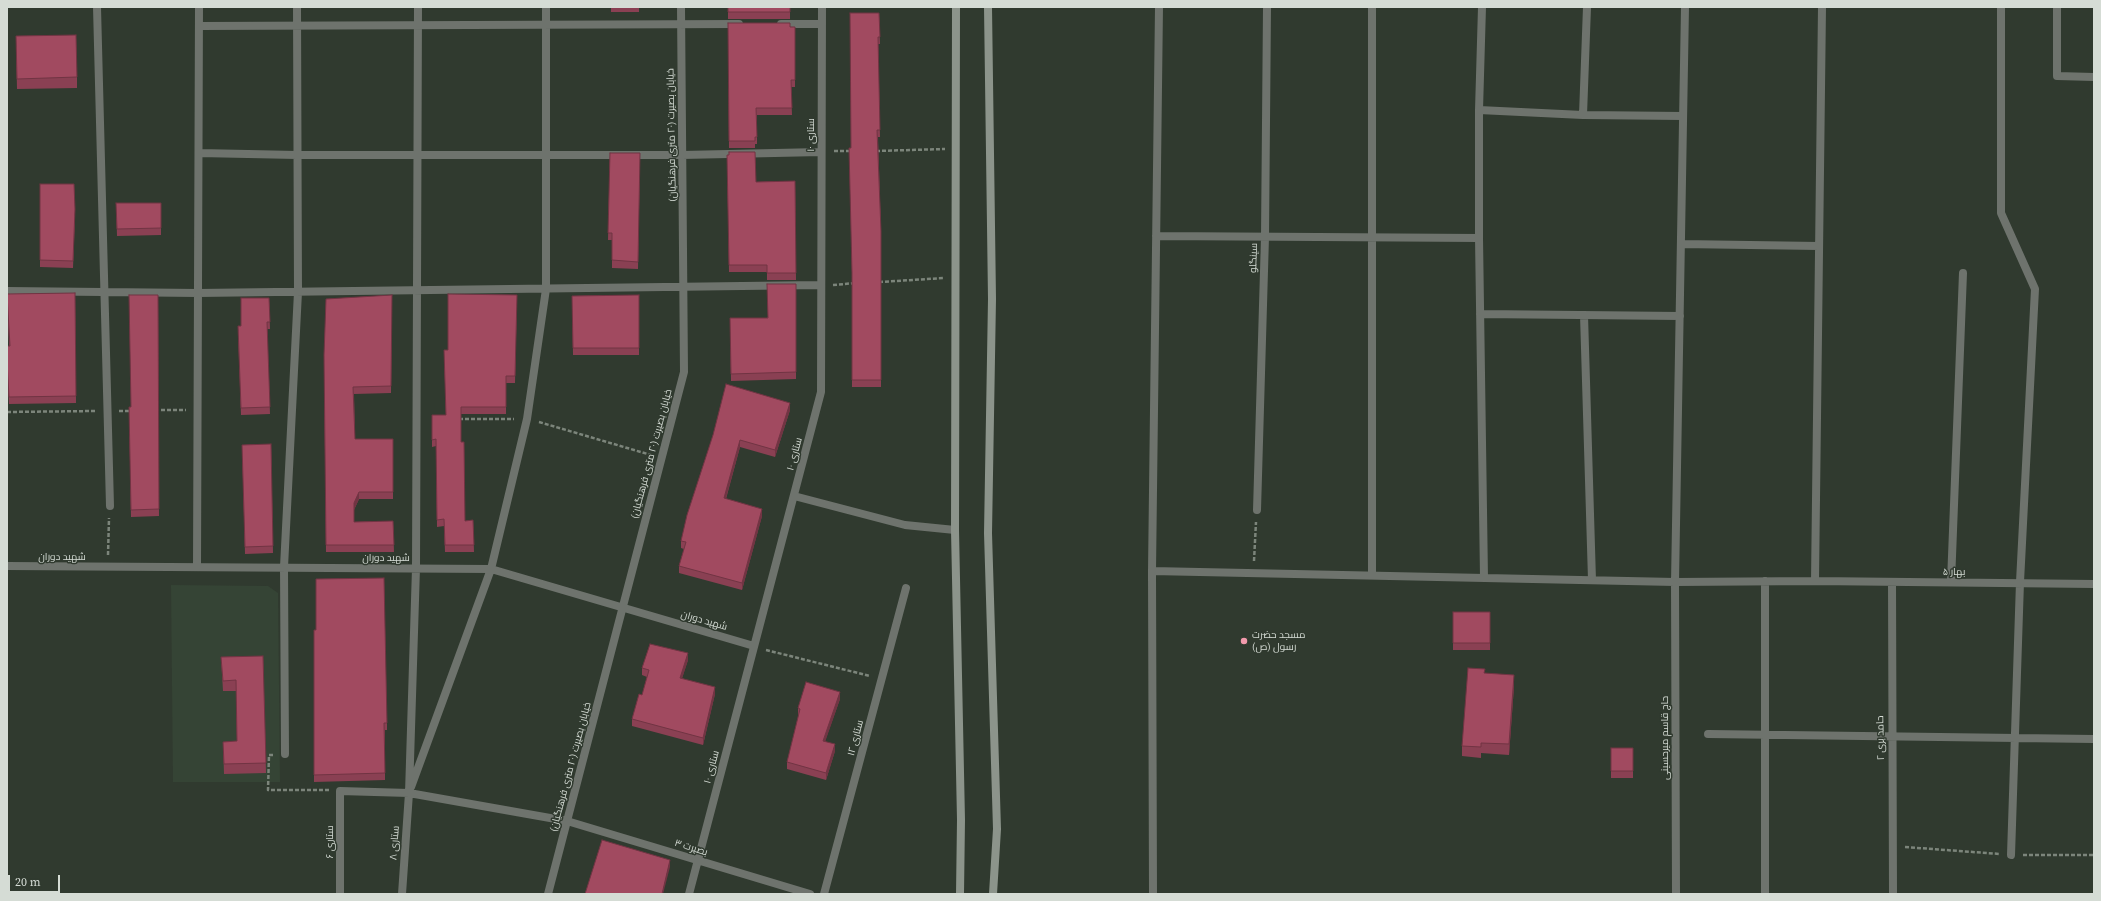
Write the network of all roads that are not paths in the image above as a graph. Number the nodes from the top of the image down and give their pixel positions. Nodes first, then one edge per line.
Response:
1 (97, 7) edge
2 (198, 7) edge
3 (297, 7) edge
4 (418, 7) edge
5 (546, 7) edge
6 (681, 7) edge
7 (822, 7) edge
8 (956, 7) edge
9 (988, 7) edge
10 (1159, 7) edge
11 (1267, 7) edge
12 (1372, 7) edge
13 (1482, 7) edge
14 (1587, 7) edge
15 (1685, 7) edge
16 (1822, 7) edge
17 (2001, 7) edge
18 (2057, 7) edge
19 (681, 24) junction
20 (752, 24) edge
21 (775, 24) edge
22 (822, 24) junction
23 (546, 25) junction
24 (200, 26) junction
25 (296, 26) junction
26 (418, 26) junction
27 (2094, 77) edge
28 (1479, 110) junction
29 (1583, 115) junction
30 (1683, 116) junction
31 (821, 152) junction
32 (199, 153) junction
33 (682, 154) junction
34 (297, 155) junction
35 (418, 155) junction
36 (546, 155) junction
37 (1156, 236) junction
38 (1265, 237) junction
39 (1479, 238) junction
40 (1372, 239) junction
41 (1681, 244) junction
42 (1819, 246) junction
43 (1963, 273) dead end
44 (820, 285) junction
45 (683, 287) junction
46 (546, 289) junction
47 (7, 291) edge
48 (417, 291) junction
49 (104, 292) junction
50 (298, 292) junction
51 (198, 294) junction
52 (1480, 314) junction
53 (1584, 315) junction
54 (1680, 316) junction
55 (794, 496) junction
56 (110, 506) road end
57 (1257, 510) road end
58 (955, 530) junction
59 (7, 566) edge
60 (197, 567) junction
61 (284, 567) junction
62 (416, 568) junction
63 (491, 569) junction
64 (1152, 571) junction
65 (1372, 575) junction
66 (1484, 577) junction
67 (1592, 580) junction
68 (1765, 581) junction
69 (1815, 581) junction
70 (1675, 582) junction
71 (1892, 582) junction
72 (1951, 582) junction
73 (2020, 582) junction
74 (2094, 584) edge
75 (906, 588) dead end
76 (622, 608) junction
77 (754, 646) junction
78 (1708, 734) dead end
79 (1765, 734) junction
80 (1891, 736) junction
81 (2014, 737) junction
82 (2094, 738) edge
83 (285, 754) road end
84 (340, 790) joint
85 (409, 793) junction
86 (567, 821) junction
87 (2011, 854) road end
88 (697, 860) junction
89 (340, 894) edge
90 (402, 894) edge
91 (548, 894) edge
92 (689, 894) edge
93 (810, 894) edge
94 (824, 894) edge
95 (960, 894) edge
96 (993, 894) edge
97 (1153, 894) edge
98 (1676, 894) edge
99 (1765, 894) edge
100 (1893, 894) edge

1 - 49 street
2 - 24 street
3 - 25 street
4 - 26 street
5 - 23 street
6 - 19 street, خیابان بصیرت (۲۰ متری فرهنگیان)
7 - 22 street, ستاری ۱۰
8 - 58 street
9 - 96 street
10 - 37 street
11 - 38 street, سینگلو
12 - 40 street
13 - 28 street
14 - 29 street
15 - 30 street, حاج قاسم میرحسینی
16 - 42 street
17 - 73 street
18 - 27 street
19 - 20 street
19 - 23 street
19 - 33 street, خیابان بصیرت (۲۰ متری فرهنگیان)
21 - 22 street
22 - 31 street, ستاری ۱۰
23 - 26 street
23 - 36 street
24 - 25 street
24 - 32 street
25 - 26 street
25 - 34 street
26 - 35 street
28 - 29 street
28 - 39 street
29 - 30 street
30 - 41 street, حاج قاسم میرحسینی
31 - 33 street
31 - 44 street, ستاری ۱۰
32 - 34 street
32 - 51 street
33 - 36 street
33 - 45 street, خیابان بصیرت (۲۰ متری فرهنگیان)
34 - 35 street
34 - 50 street
35 - 36 street
35 - 48 street
36 - 46 street
37 - 38 street
37 - 64 street
38 - 40 street
38 - 57 street, سینگلو
39 - 40 street
39 - 52 street
40 - 65 street
41 - 42 street
41 - 54 street, حاج قاسم میرحسینی
42 - 69 street
43 - 72 street
44 - 45 street
44 - 55 street, ستاری ۱۰
45 - 46 street
45 - 76 street, خیابان بصیرت (۲۰ متری فرهنگیان)
46 - 48 street
46 - 63 street
47 - 49 street
48 - 50 street
48 - 62 street
49 - 51 street
49 - 56 street
50 - 51 street
50 - 61 street
51 - 60 street
52 - 53 street
52 - 66 street
53 - 54 street
53 - 67 street
54 - 70 street, حاج قاسم میرحسینی
55 - 58 street
55 - 77 street, ستاری ۱۰
58 - 95 street
59 - 60 street, شهید دوران
60 - 61 street, شهید دوران
61 - 62 street, شهید دوران
61 - 83 street
62 - 63 street, شهید دوران
62 - 85 street
63 - 76 street, شهید دوران
63 - 85 street
64 - 65 street, بهار ۵
64 - 97 street
65 - 66 street, بهار ۵
66 - 67 street, بهار ۵
67 - 70 street, بهار ۵
68 - 69 street, بهار ۵
68 - 70 street, بهار ۵
68 - 79 street
69 - 71 street, بهار ۵
70 - 98 street, حاج قاسم میرحسینی
71 - 72 street, بهار ۵
71 - 80 street, حامد بری ۲
72 - 73 street, بهار ۵
73 - 74 street, بهار ۵
73 - 81 street
75 - 94 street, ستاری ۱۲
76 - 77 street, شهید دوران
76 - 86 street, خیابان بصیرت (۲۰ متری فرهنگیان)
77 - 88 street, ستاری ۱۰
78 - 79 street
79 - 80 street
79 - 99 street
80 - 81 street
80 - 100 street, حامد بری ۲
81 - 82 street
81 - 87 street
84 - 85 street, بصیرت ۳
84 - 89 street, ستاری ۶
85 - 86 street, بصیرت ۳
85 - 90 street, ستاری ۸
86 - 88 street, بصیرت ۳
86 - 91 street, خیابان بصیرت (۲۰ متری فرهنگیان)
88 - 92 street, ستاری ۱۰
88 - 93 street, بصیرت ۳

